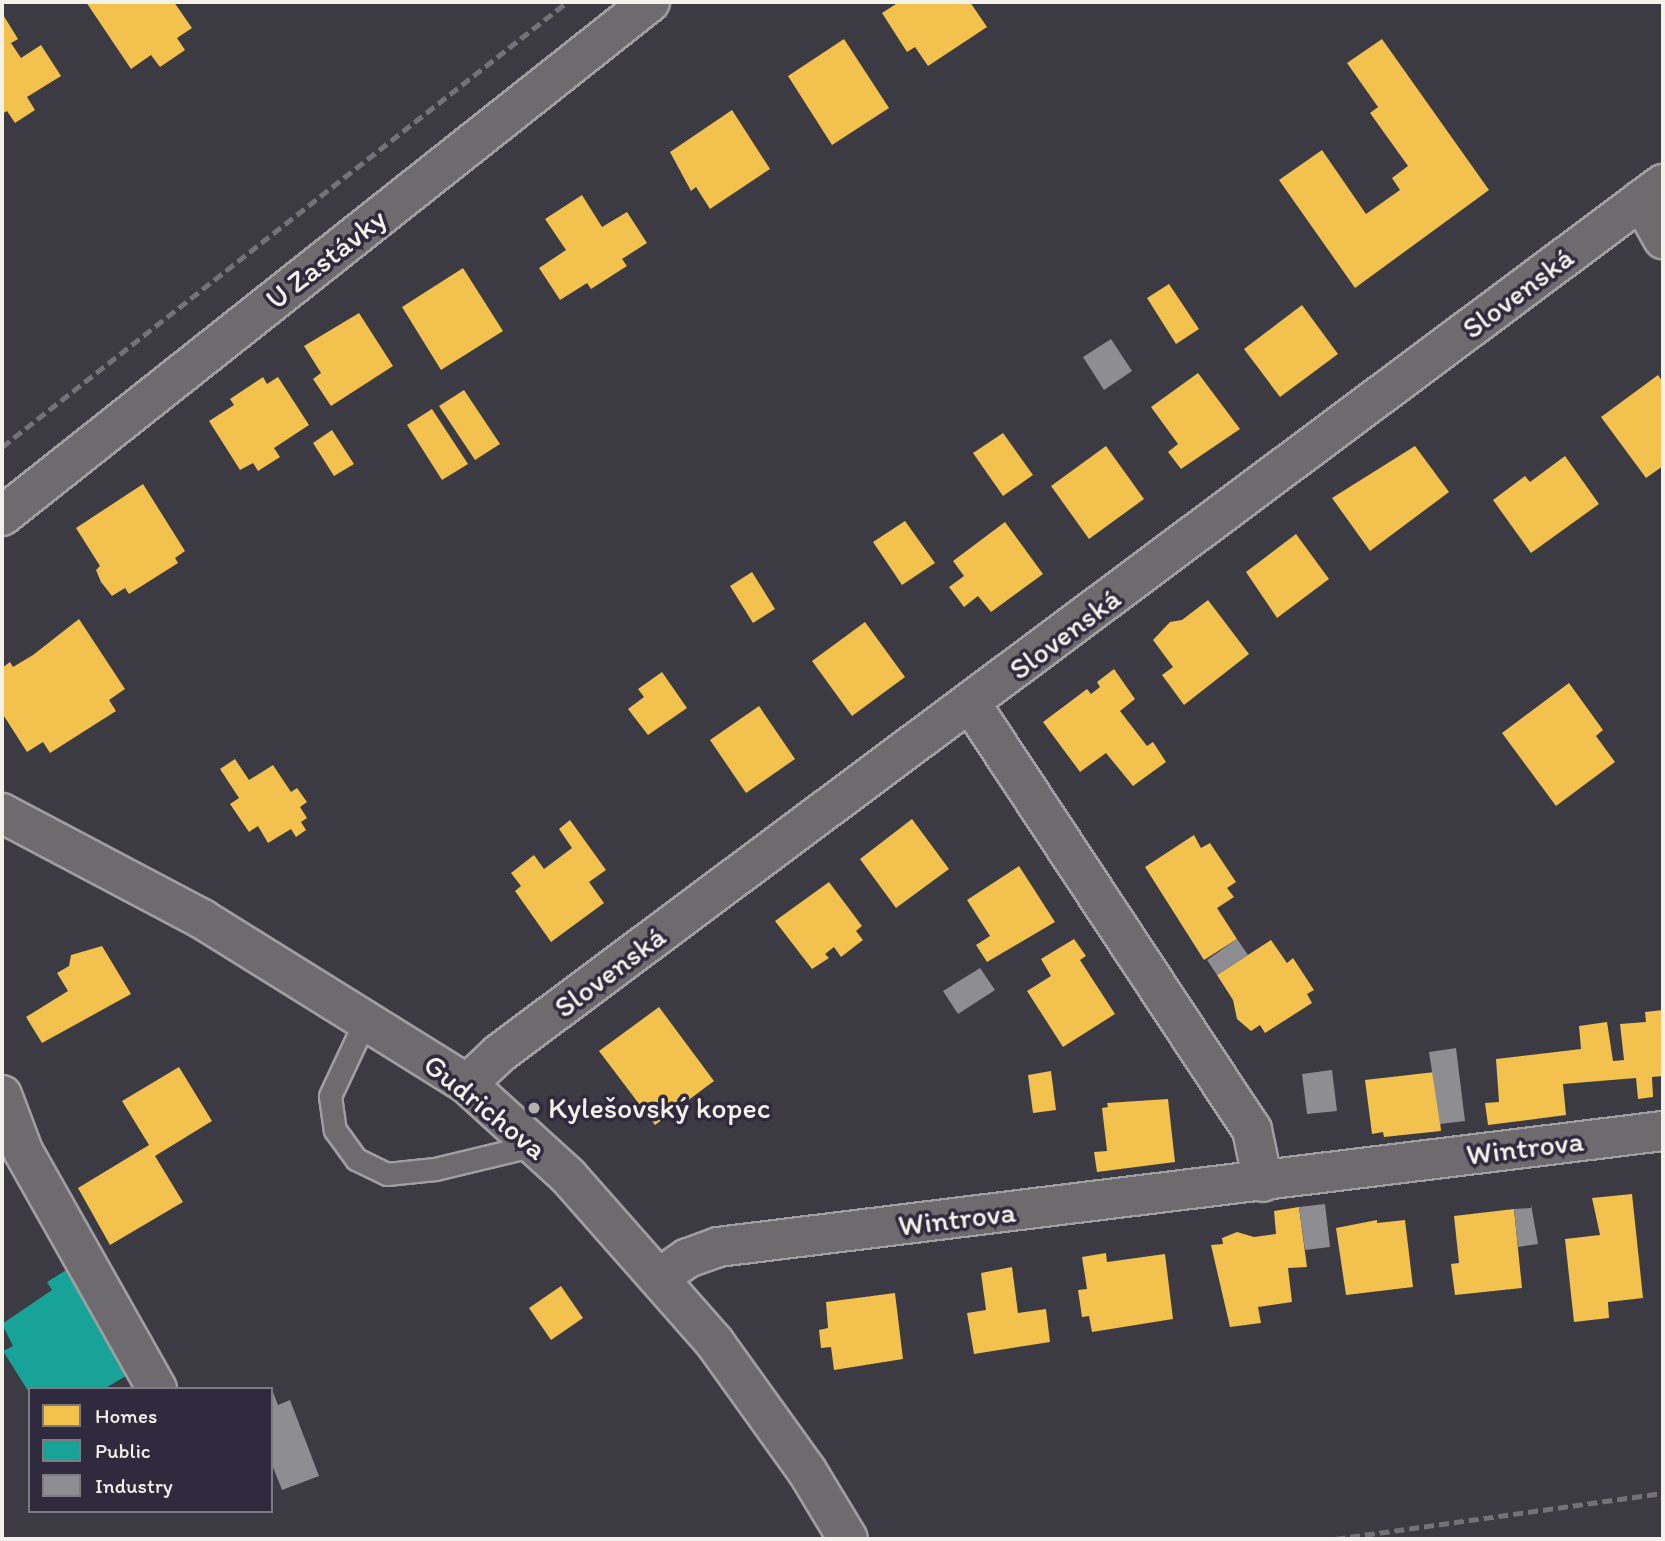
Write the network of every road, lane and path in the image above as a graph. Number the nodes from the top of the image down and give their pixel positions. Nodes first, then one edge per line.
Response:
1 (650, 2) edge
2 (1652, 192) edge
3 (1663, 239) edge
4 (2, 516) edge
5 (971, 704) junction
6 (2, 813) edge
7 (366, 1019) junction
8 (467, 1084) junction
9 (2, 1095) edge
10 (1663, 1130) edge
11 (535, 1145) junction
12 (1263, 1182) junction
13 (660, 1278) junction
14 (156, 1387) edge
15 (848, 1539) edge

1 - 4 street, U Zastávky
2 - 3 street
2 - 5 street, Slovenská
5 - 8 street, Slovenská
5 - 12 street
6 - 7 street, Gudrichova
7 - 8 street, Gudrichova
7 - 11 lane
8 - 11 street, Gudrichova
9 - 14 street
10 - 12 street, Wintrova
11 - 13 street, Gudrichova
12 - 13 street, Wintrova
13 - 15 street, Gudrichova

